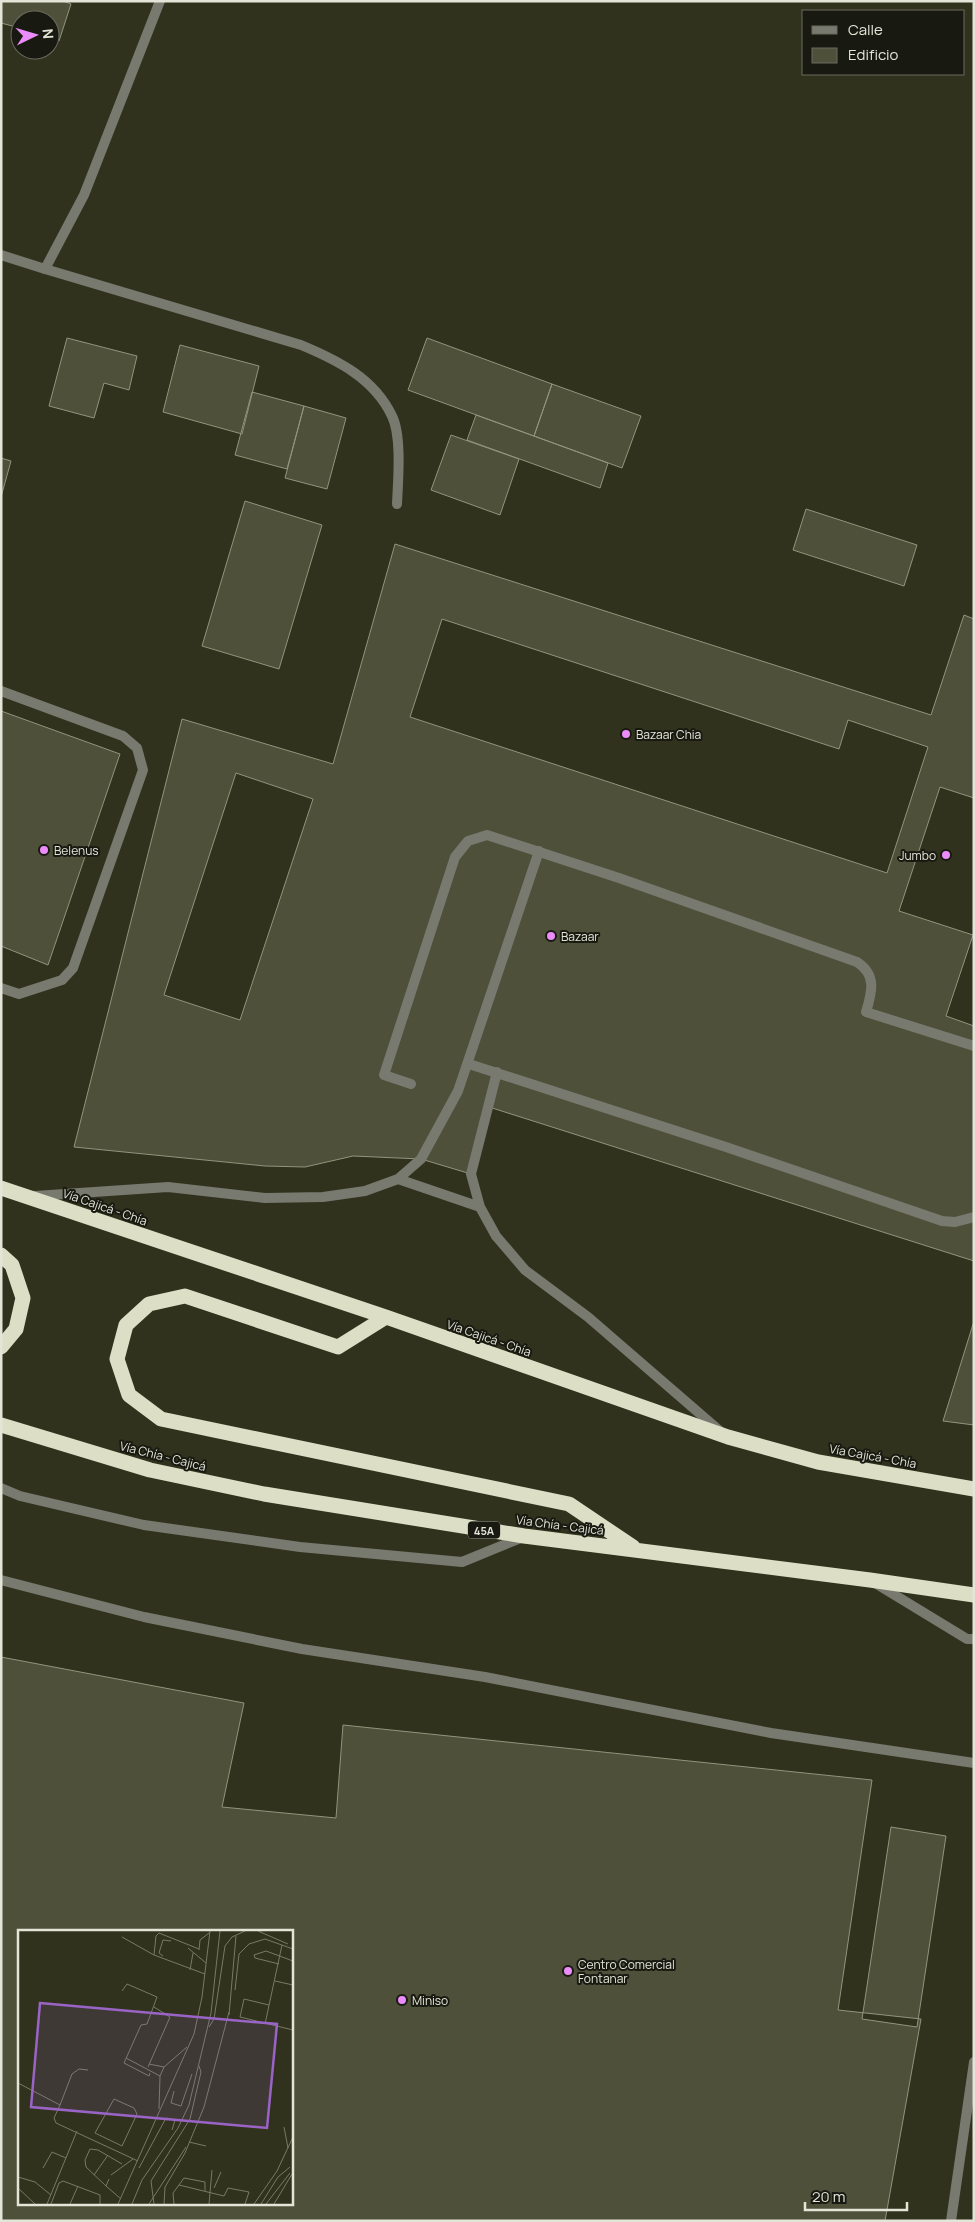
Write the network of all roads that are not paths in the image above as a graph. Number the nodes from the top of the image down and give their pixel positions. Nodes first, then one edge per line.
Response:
1 (160, 1) edge
2 (1, 254) edge
3 (44, 269) junction
4 (397, 504) dead end
5 (1, 691) edge
6 (540, 850) junction
7 (1, 988) edge
8 (974, 1046) edge
9 (468, 1064) junction
10 (497, 1072) junction
11 (411, 1084) dead end
12 (398, 1179) junction
13 (1, 1188) edge
14 (27, 1197) junction
15 (480, 1207) junction
16 (974, 1217) edge
17 (1, 1255) edge
18 (386, 1317) junction
19 (1, 1347) edge
20 (1, 1424) edge
21 (728, 1437) junction
22 (1, 1488) edge
23 (974, 1489) edge
24 (524, 1536) junction
25 (636, 1550) junction
26 (1, 1580) edge
27 (870, 1580) junction
28 (974, 1596) edge
29 (974, 1639) edge
30 (974, 1763) edge
31 (974, 2062) edge
32 (970, 2112) edge
33 (951, 2221) edge

1 - 3 street
2 - 3 street
3 - 4 street
5 - 7 street
6 - 8 street
6 - 9 street
6 - 11 street
9 - 10 street
9 - 12 street
10 - 15 street
10 - 16 street
12 - 14 street
12 - 15 street
13 - 14 highway, Vía Cajicá - Chía
14 - 18 highway, Vía Cajicá - Chía
15 - 21 street
17 - 19 highway
18 - 21 highway, Vía Cajicá - Chía
18 - 25 highway
20 - 24 highway, Vía Chía - Cajicá / 45A
21 - 23 highway, Vía Cajicá - Chía
22 - 24 street
24 - 25 highway, Vía Chía - Cajicá / 45A
25 - 27 highway, Vía Chía - Cajicá / 45A
26 - 30 street
27 - 28 highway, Vía Chía - Cajicá / 45A
27 - 29 street
31 - 32 street
32 - 33 street

